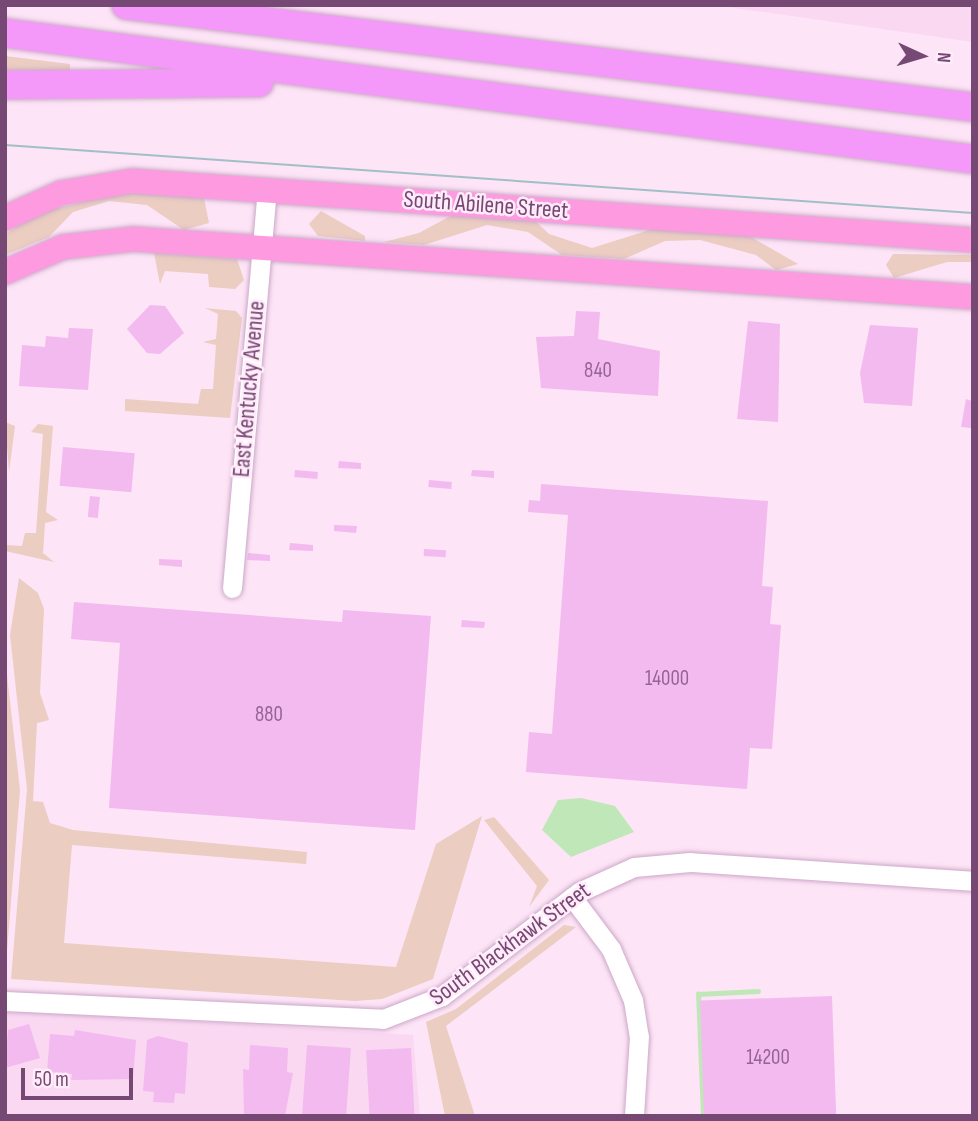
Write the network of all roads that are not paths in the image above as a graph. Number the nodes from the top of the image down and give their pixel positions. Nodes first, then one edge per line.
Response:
1 (126, 5) edge
2 (260, 5) edge
3 (5, 33) edge
4 (443, 43) junction
5 (5, 85) edge
6 (534, 102) junction
7 (973, 107) edge
8 (973, 159) edge
9 (267, 190) junction
10 (5, 218) edge
11 (973, 240) edge
12 (262, 246) junction
13 (5, 272) edge
14 (973, 297) edge
15 (232, 588) dead end
16 (973, 881) edge
17 (572, 897) junction
18 (5, 1001) edge
19 (634, 1116) edge

1 - 4 highway
2 - 4 highway
3 - 6 highway
4 - 7 highway
5 - 6 highway
6 - 8 highway
9 - 10 main road, South Abilene Street
9 - 11 main road, South Abilene Street
9 - 12 street, East Kentucky Avenue
12 - 13 main road
12 - 14 main road
12 - 15 street, East Kentucky Avenue
16 - 17 street, South Blackhawk Street
17 - 18 street, South Blackhawk Street
17 - 19 street

